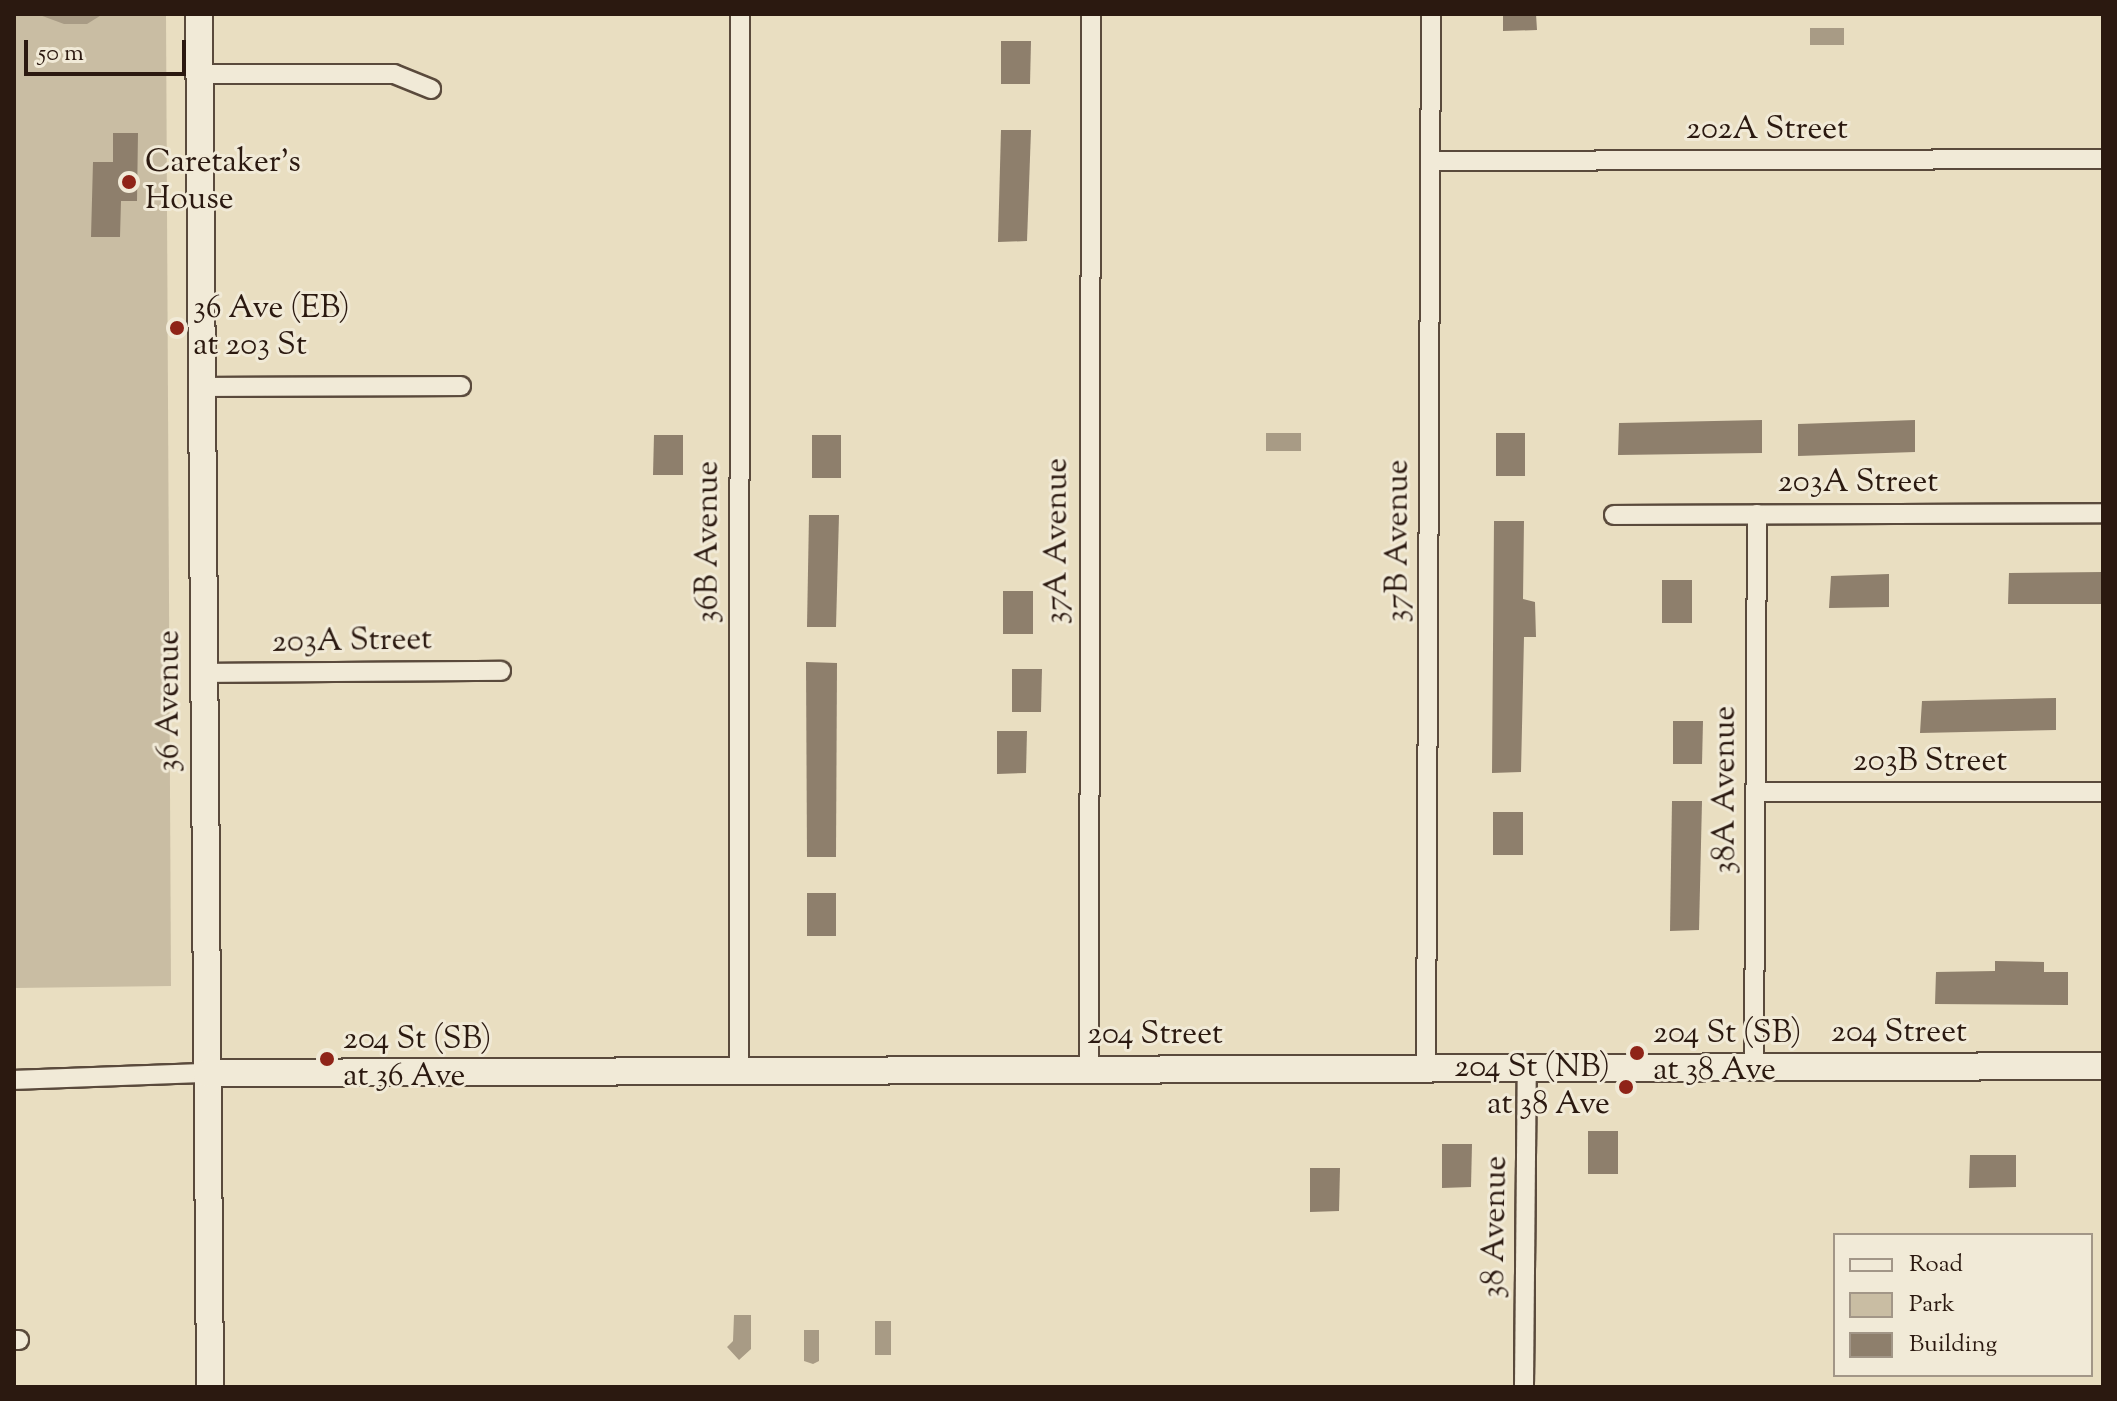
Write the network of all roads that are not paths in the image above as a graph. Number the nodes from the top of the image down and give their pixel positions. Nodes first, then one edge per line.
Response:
1 (199, 14) edge
2 (740, 14) edge
3 (1091, 14) edge
4 (1431, 14) edge
5 (199, 74) junction
6 (431, 89) dead end
7 (2103, 159) edge
8 (1431, 161) junction
9 (461, 386) dead end
10 (201, 387) junction
11 (2103, 513) edge
12 (1757, 514) junction
13 (1614, 515) dead end
14 (501, 671) dead end
15 (203, 673) junction
16 (1756, 792) junction
17 (2103, 792) edge
18 (2103, 1066) edge
19 (1754, 1067) junction
20 (1426, 1068) junction
21 (1527, 1068) junction
22 (1089, 1069) junction
23 (739, 1070) junction
24 (207, 1073) junction
25 (14, 1080) edge
26 (210, 1387) edge
27 (1524, 1387) edge

1 - 5 street, 36 Avenue
2 - 23 street, 36B Avenue
3 - 22 street, 37A Avenue
4 - 8 street, 37B Avenue
5 - 6 street
5 - 10 street, 36 Avenue
7 - 8 street, 202A Street
8 - 20 street, 37B Avenue
9 - 10 street
10 - 15 street, 36 Avenue
11 - 12 street, 203A Street
12 - 13 street, 203A Street
12 - 16 street, 38A Avenue
14 - 15 street, 203A Street
15 - 24 street, 36 Avenue
16 - 17 street, 203B Street
16 - 19 street, 38A Avenue
18 - 19 street, 204 Street
19 - 21 street, 204 Street
20 - 21 street, 204 Street
20 - 22 street, 204 Street
21 - 27 street, 38 Avenue
22 - 23 street, 204 Street
23 - 24 street, 204 Street
24 - 25 street
24 - 26 street, 36 Avenue

